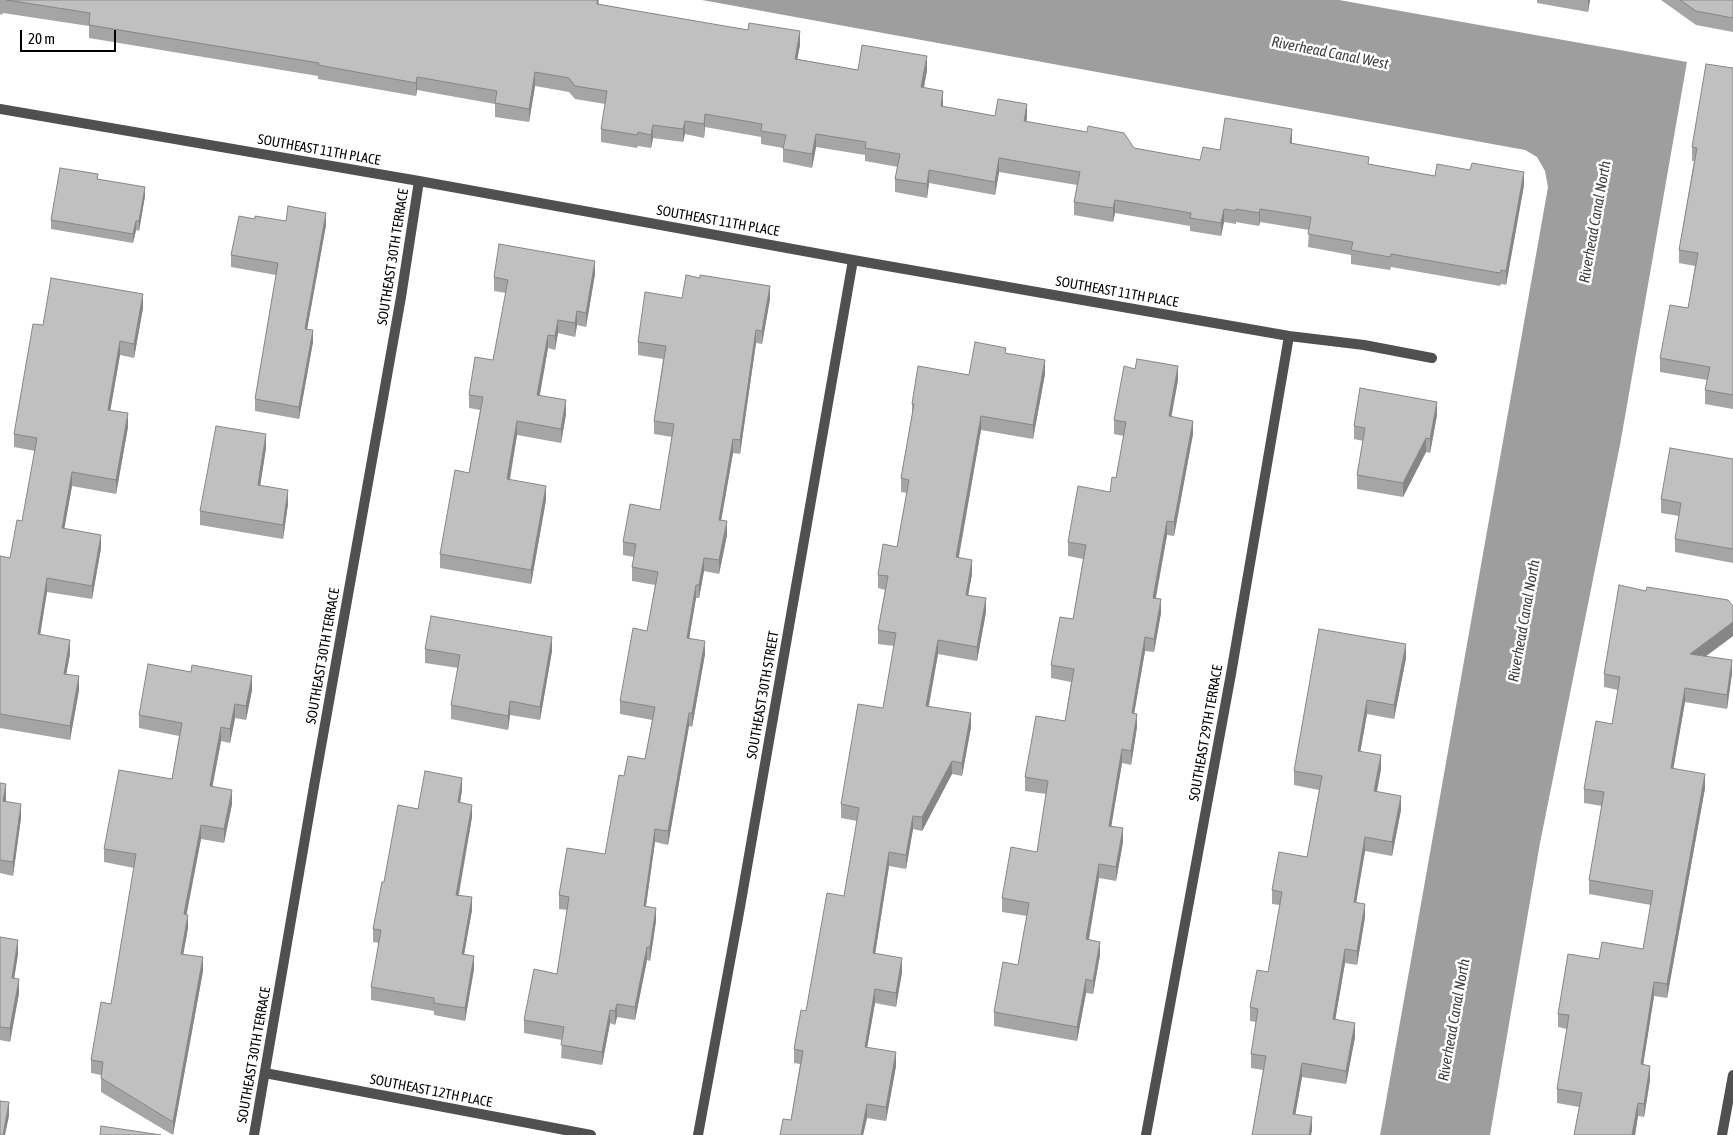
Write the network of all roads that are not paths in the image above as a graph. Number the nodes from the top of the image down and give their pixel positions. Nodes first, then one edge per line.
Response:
1 (0, 109) edge
2 (419, 181) junction
3 (853, 260) junction
4 (1289, 336) junction
5 (1432, 358) dead end
6 (265, 1073) junction
7 (1733, 1075) edge
8 (254, 1135) edge
9 (591, 1135) edge
10 (698, 1135) edge
11 (1146, 1135) edge
12 (1722, 1135) edge

1 - 2 street, SOUTHEAST 11TH PLACE
2 - 3 street, SOUTHEAST 11TH PLACE
2 - 6 street, SOUTHEAST 30TH TERRACE
3 - 4 street, SOUTHEAST 11TH PLACE
3 - 10 street, SOUTHEAST 30TH STREET
4 - 5 street, SOUTHEAST 11TH PLACE
4 - 11 street, SOUTHEAST 29TH TERRACE
6 - 8 street, SOUTHEAST 30TH TERRACE
6 - 9 street, SOUTHEAST 12TH PLACE
7 - 12 street

